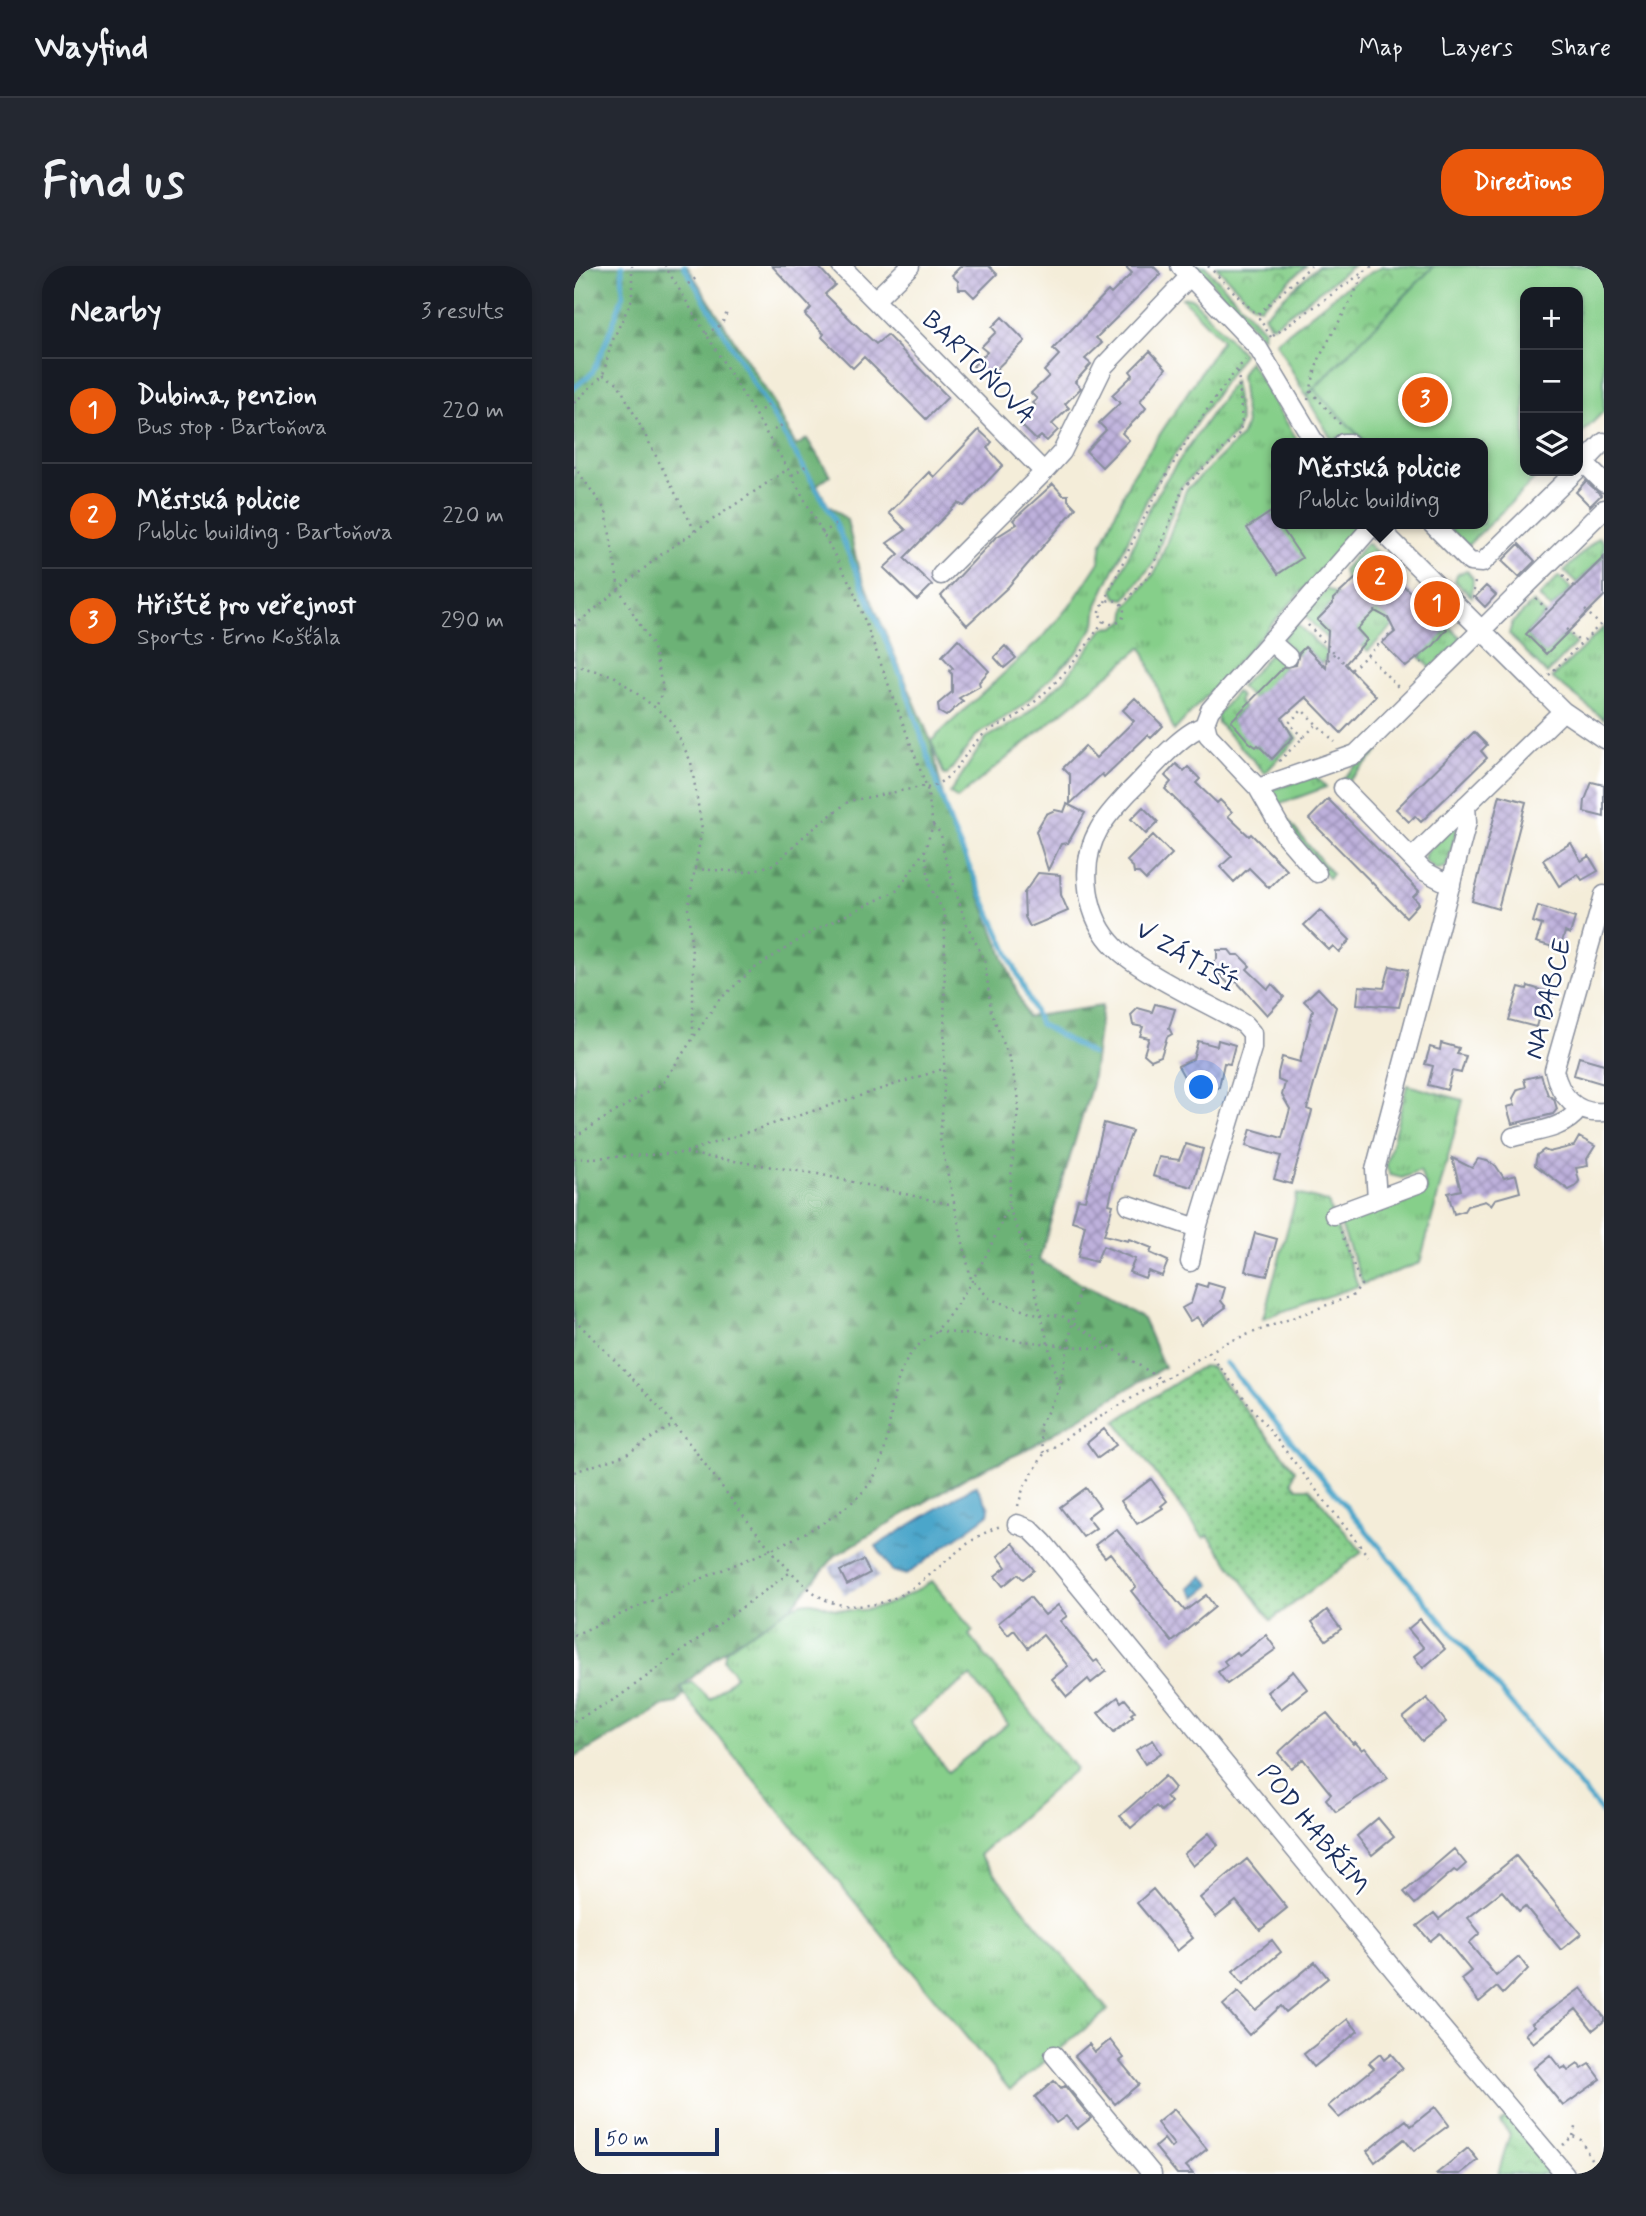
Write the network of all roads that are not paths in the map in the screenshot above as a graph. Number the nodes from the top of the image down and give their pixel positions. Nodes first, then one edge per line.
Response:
1 (841, 266) edge
2 (910, 266) edge
3 (1185, 271) edge
4 (874, 300) junction
5 (1312, 438) edge
6 (1604, 442) edge
7 (1583, 463) edge
8 (1583, 470) edge
9 (1044, 472) junction
10 (1570, 476) edge
11 (1604, 483) edge
12 (1604, 509) edge
13 (1371, 529) edge
14 (1380, 529) edge
15 (1438, 529) edge
16 (941, 575) dead end
17 (1483, 631) junction
18 (1270, 641) junction
19 (1288, 657) dead end
20 (1563, 710) junction
21 (1205, 726) junction
22 (1604, 739) edge
23 (1258, 788) junction
24 (1343, 788) dead end
25 (1466, 805) junction
26 (1412, 858) junction
27 (1317, 873) dead end
28 (1451, 885) junction
29 (1604, 895) edge
30 (1578, 1110) junction
31 (1604, 1112) edge
32 (1513, 1137) dead end
33 (1420, 1182) dead end
34 (1377, 1199) junction
35 (1129, 1205) dead end
36 (1334, 1214) road end
37 (1197, 1228) junction
38 (1191, 1262) dead end
39 (1017, 1524) road end
40 (1054, 2055) dead end
41 (1152, 2174) edge
42 (1565, 2174) edge

1 - 4 street, BARTOŇOVA
2 - 4 street
3 - 5 street, BARTOŇOVA
3 - 9 street, BARTOŇOVA
4 - 9 street, BARTOŇOVA
6 - 7 street
8 - 11 street
9 - 16 street, BARTOŇOVA
10 - 15 street
12 - 17 street
13 - 18 street
14 - 17 street
17 - 20 street
17 - 23 street
18 - 19 street
18 - 21 street
20 - 22 street
20 - 25 street
21 - 23 street
21 - 37 street, V ZÁTIŠÍ
23 - 27 street
24 - 26 street
25 - 26 street
25 - 28 street
26 - 28 street
28 - 34 street
29 - 30 street, NA BABCE
30 - 31 street
30 - 32 street
33 - 34 street
34 - 36 street
35 - 37 street
37 - 38 street, V ZÁTIŠÍ
39 - 42 street, POD HABŘÍM
40 - 41 street

